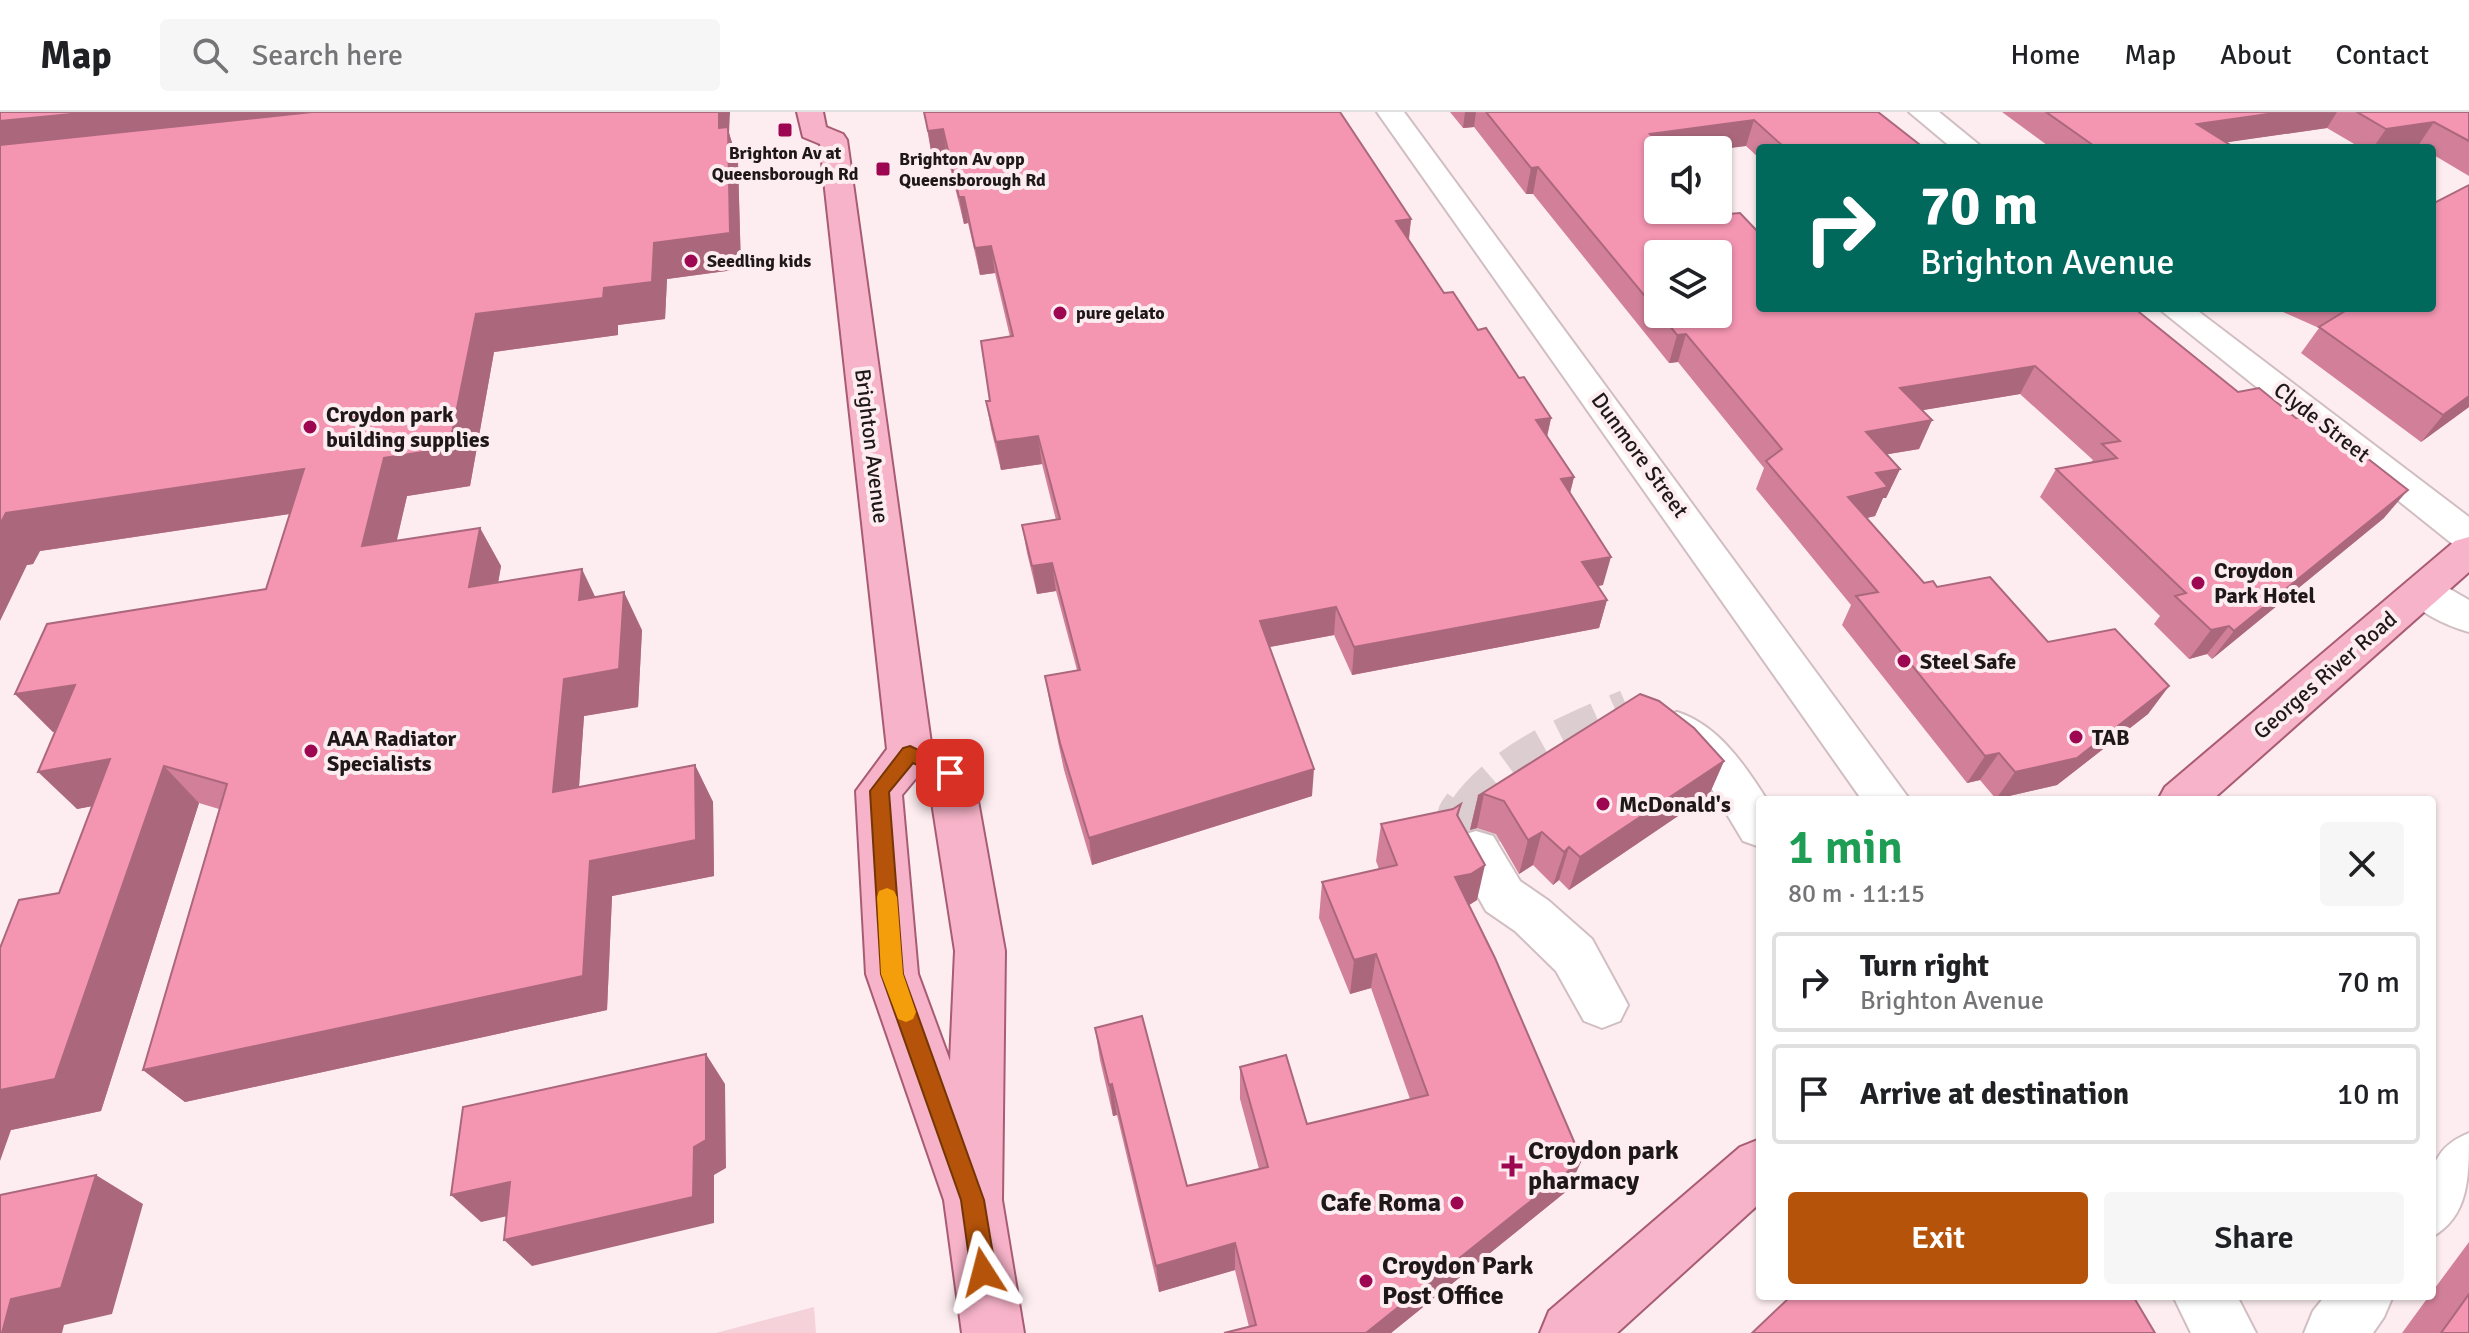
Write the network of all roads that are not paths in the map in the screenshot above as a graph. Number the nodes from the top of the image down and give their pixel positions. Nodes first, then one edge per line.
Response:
1 (810, 112) edge
2 (1390, 112) edge
3 (1922, 112) edge
4 (840, 126) edge
5 (1964, 144) edge
6 (2179, 312) edge
7 (2469, 537) edge
8 (2469, 550) edge
9 (2422, 591) junction
10 (2469, 618) edge
11 (1639, 710) edge
12 (910, 753) junction
13 (1884, 796) edge
14 (2186, 796) edge
15 (1756, 822) edge
16 (1476, 850) tunnel mouth
17 (1602, 1005) dead end
18 (2469, 1160) edge
19 (1756, 1170) edge
20 (973, 1200) junction
21 (2436, 1203) edge
22 (2205, 1300) edge
23 (2360, 1300) edge
24 (993, 1333) edge
25 (1571, 1333) edge
26 (2225, 1333) edge
27 (2335, 1333) edge

1 - 4 main road, Brighton Avenue
2 - 13 street, Dunmore Street
3 - 5 street
4 - 12 main road, Brighton Avenue
6 - 7 street, Clyde Street
8 - 9 main road, Georges River Road
9 - 10 street
9 - 14 main road, Georges River Road
11 - 15 street
12 - 20 main road
12 - 20 main road
16 - 17 street
18 - 21 street
19 - 25 main road
20 - 24 main road
22 - 26 street
23 - 27 street

